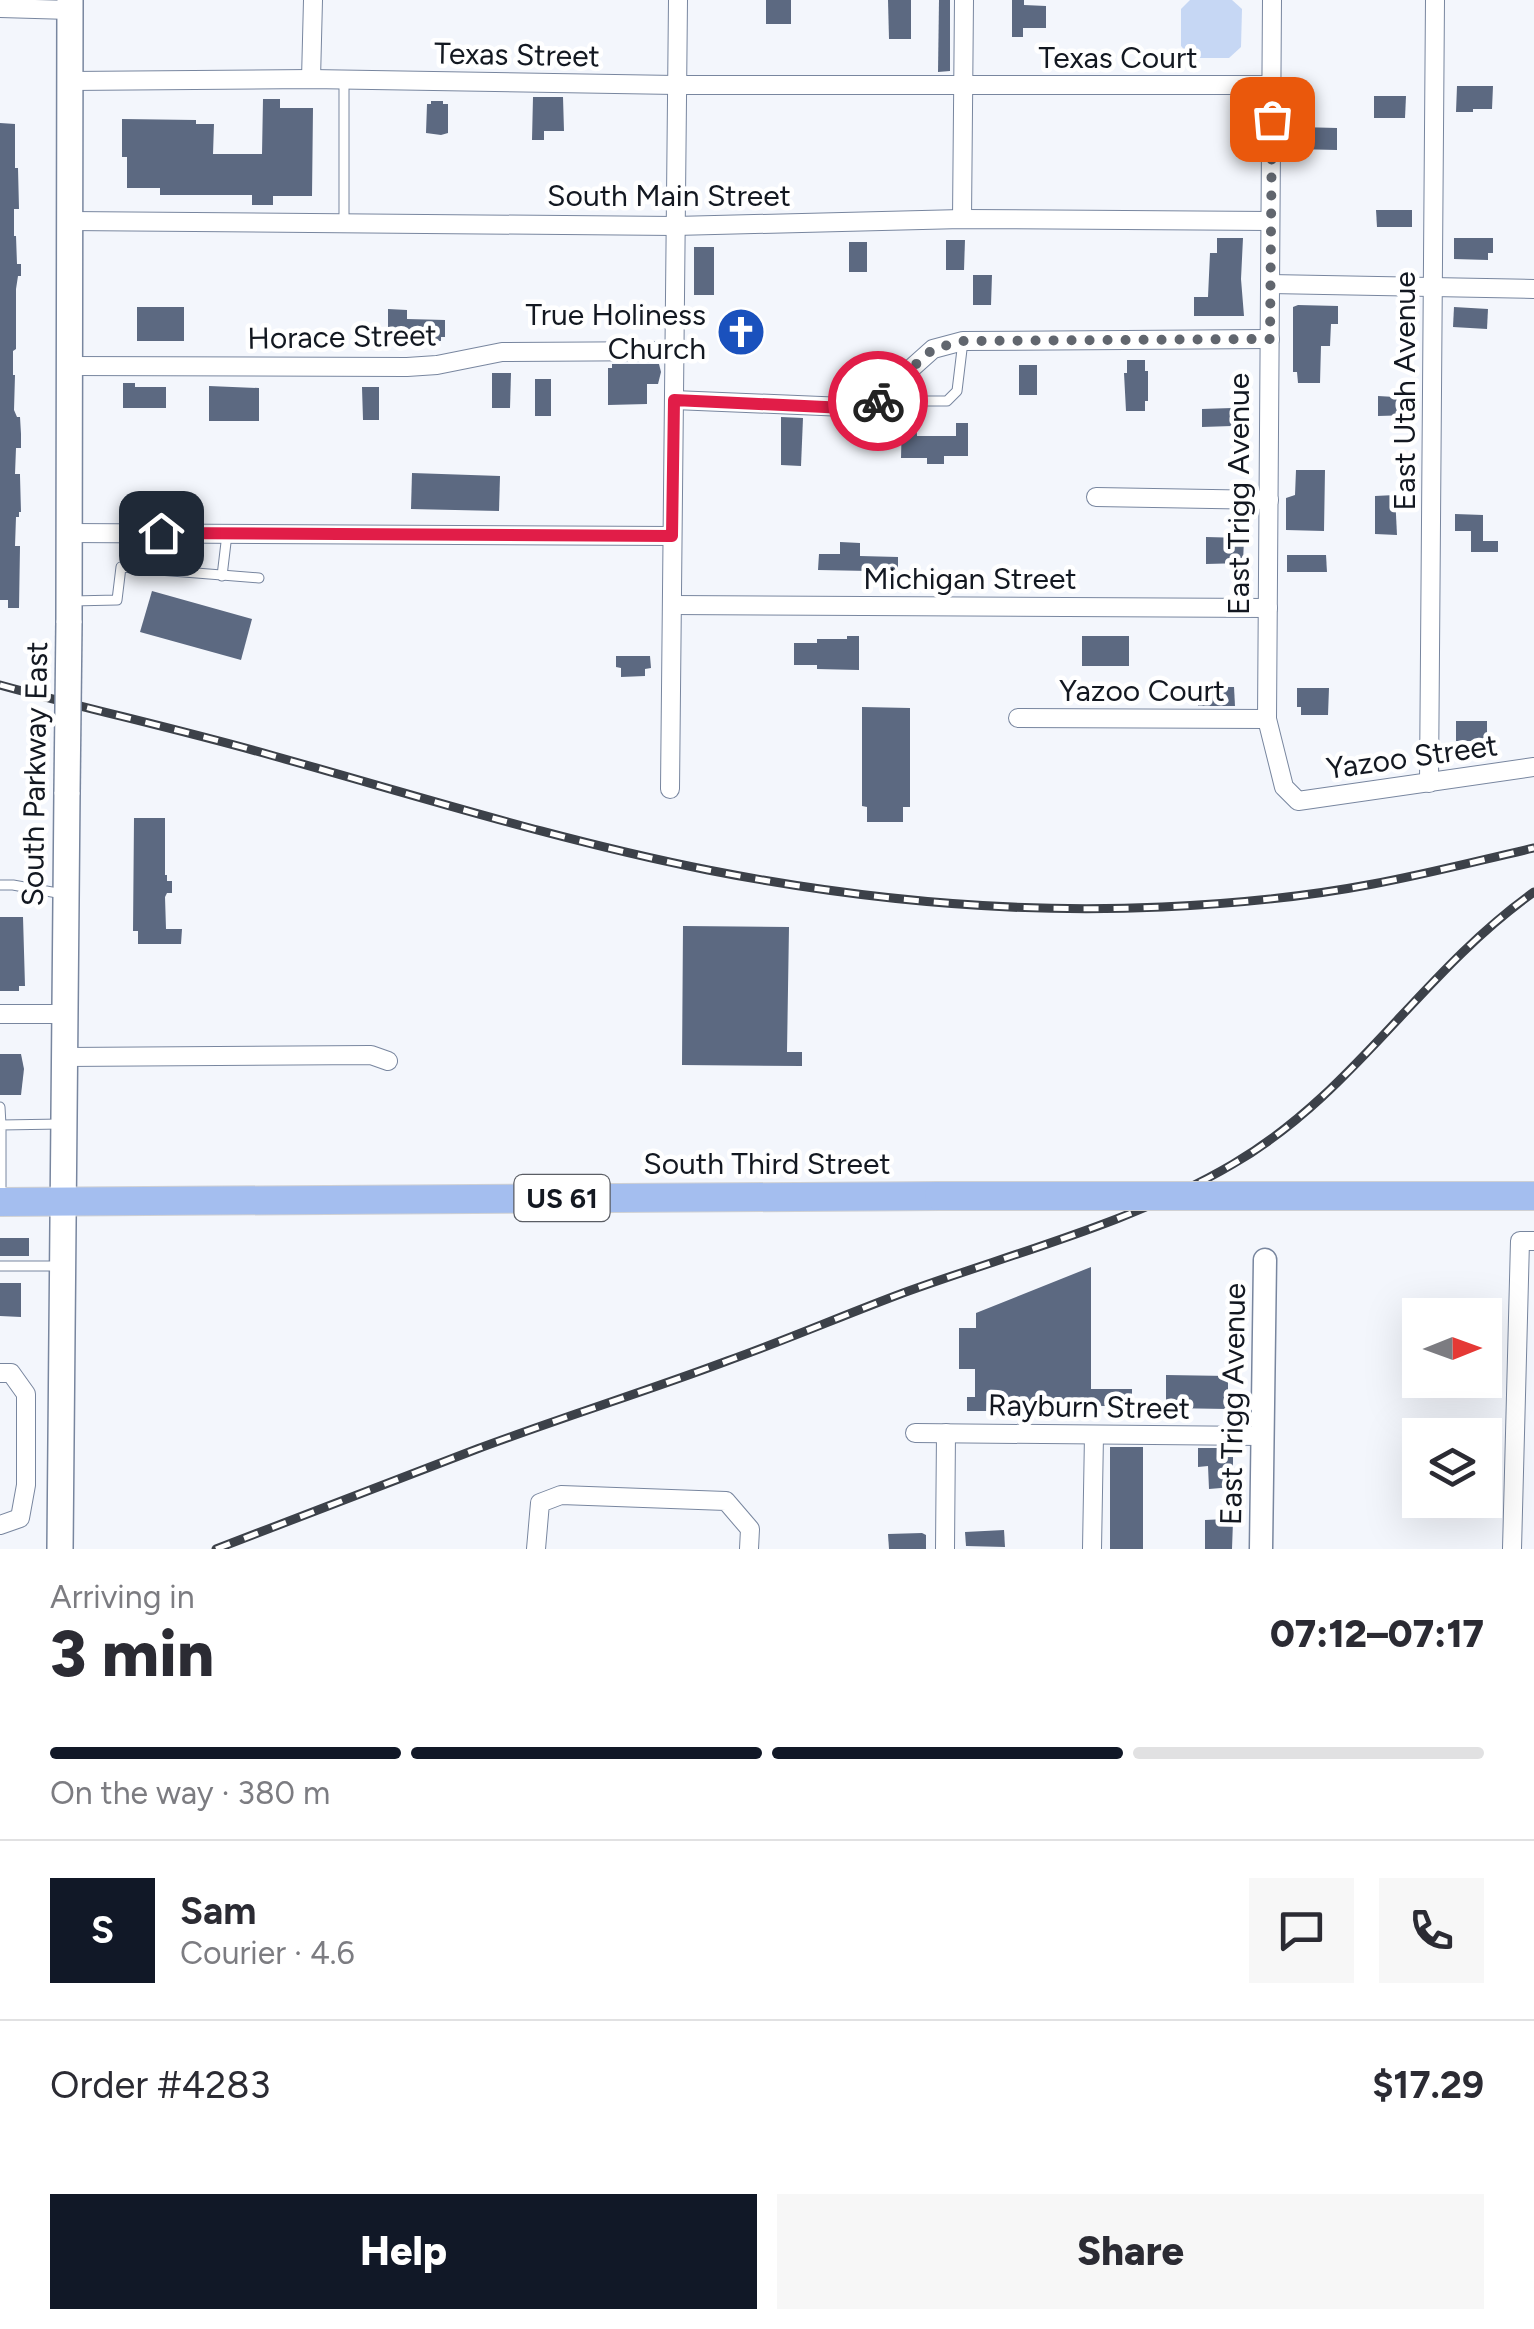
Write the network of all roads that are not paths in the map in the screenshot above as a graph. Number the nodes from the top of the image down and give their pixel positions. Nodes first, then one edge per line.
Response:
1 (313, 0) edge
2 (678, 0) edge
3 (964, 0) edge
4 (1272, 0) edge
5 (1435, 0) edge
6 (70, 5) edge
7 (0, 8) edge
8 (311, 79) junction
9 (344, 80) junction
10 (70, 81) junction
11 (676, 85) junction
12 (963, 85) junction
13 (1272, 86) junction
14 (962, 219) junction
15 (1270, 221) junction
16 (69, 222) junction
17 (344, 224) junction
18 (674, 226) junction
19 (1270, 284) junction
20 (1433, 286) junction
21 (1534, 289) edge
22 (1270, 339) junction
23 (963, 341) junction
24 (674, 350) junction
25 (69, 366) junction
26 (674, 400) junction
27 (882, 400) junction
28 (1096, 497) dead end
29 (1268, 500) junction
30 (69, 533) junction
31 (161, 533) junction
32 (227, 534) junction
33 (672, 536) junction
34 (158, 570) junction
35 (222, 576) junction
36 (260, 578) dead end
37 (672, 605) junction
38 (1268, 608) junction
39 (69, 612) junction
40 (1018, 718) dead end
41 (1267, 719) junction
42 (1534, 767) edge
43 (1429, 784) junction
44 (670, 789) dead end
45 (1298, 801) joint
46 (0, 885) edge
47 (66, 894) junction
48 (0, 1014) edge
49 (64, 1014) junction
50 (64, 1058) junction
51 (388, 1061) dead end
52 (0, 1107) edge
53 (64, 1124) junction
54 (1, 1125) edge
55 (0, 1168) edge
56 (1534, 1196) edge
57 (63, 1201) junction
58 (0, 1202) edge
59 (1534, 1241) edge
60 (1265, 1260) dead end
61 (0, 1266) edge
62 (62, 1266) junction
63 (5, 1373) edge
64 (914, 1432) dead end
65 (946, 1432) junction
66 (1094, 1435) junction
67 (1262, 1436) junction
68 (0, 1525) edge
69 (60, 1549) edge
70 (536, 1549) edge
71 (749, 1549) edge
72 (945, 1549) edge
73 (1092, 1549) edge
74 (1261, 1549) edge
75 (1512, 1549) edge

1 - 8 street
2 - 11 street
3 - 12 street
4 - 13 street, East Trigg Avenue
5 - 20 street, East Utah Avenue
6 - 7 street
6 - 10 main road, South Parkway East
8 - 9 street, Texas Street
8 - 10 street, Texas Street
9 - 11 street, Texas Street
9 - 17 lane
10 - 16 main road, South Parkway East
11 - 12 street, Texas Street
11 - 18 street
12 - 13 street, Texas Court
12 - 14 street
13 - 15 street, East Trigg Avenue
14 - 15 street, South Main Street
14 - 18 street, South Main Street
15 - 19 street, East Trigg Avenue
16 - 17 street, South Main Street
16 - 25 main road, South Parkway East
17 - 18 street, South Main Street
18 - 24 street
19 - 20 street
19 - 22 street, East Trigg Avenue
20 - 21 street
20 - 43 street, East Utah Avenue
22 - 23 street
22 - 29 street, East Trigg Avenue
23 - 27 street
23 - 27 lane
24 - 25 street, Horace Street
24 - 26 street
25 - 30 main road, South Parkway East
26 - 27 street
26 - 33 street
28 - 29 street
29 - 38 street, East Trigg Avenue
30 - 31 street
30 - 39 main road, South Parkway East
31 - 32 street
31 - 34 lane
32 - 33 street
32 - 35 lane
33 - 37 street
34 - 35 lane
34 - 39 lane
35 - 36 lane
37 - 38 street, Michigan Street
37 - 44 street
38 - 41 street, East Trigg Avenue
39 - 47 main road, South Parkway East, bridge
40 - 41 street, Yazoo Court
41 - 45 street, East Trigg Avenue
42 - 43 street, Yazoo Street
43 - 45 street, Yazoo Street
46 - 47 lane
47 - 49 main road, South Parkway East
48 - 49 street
49 - 50 main road, South Parkway East
50 - 51 street
50 - 53 main road, South Parkway East
52 - 54 lane
53 - 54 lane
53 - 57 main road, South Parkway East
54 - 55 lane
55 - 58 lane
56 - 57 main road, South Third Street / US 61, bridge
57 - 58 main road, South Third Street / US 61
57 - 62 main road, South Parkway East
59 - 75 street
60 - 67 street, East Trigg Avenue
61 - 62 lane
62 - 69 main road, South Parkway East
63 - 68 street
64 - 65 street, Rayburn Street
65 - 66 street, Rayburn Street
65 - 72 street
66 - 67 street, Rayburn Street
66 - 73 street
67 - 74 street, East Trigg Avenue
70 - 71 street

